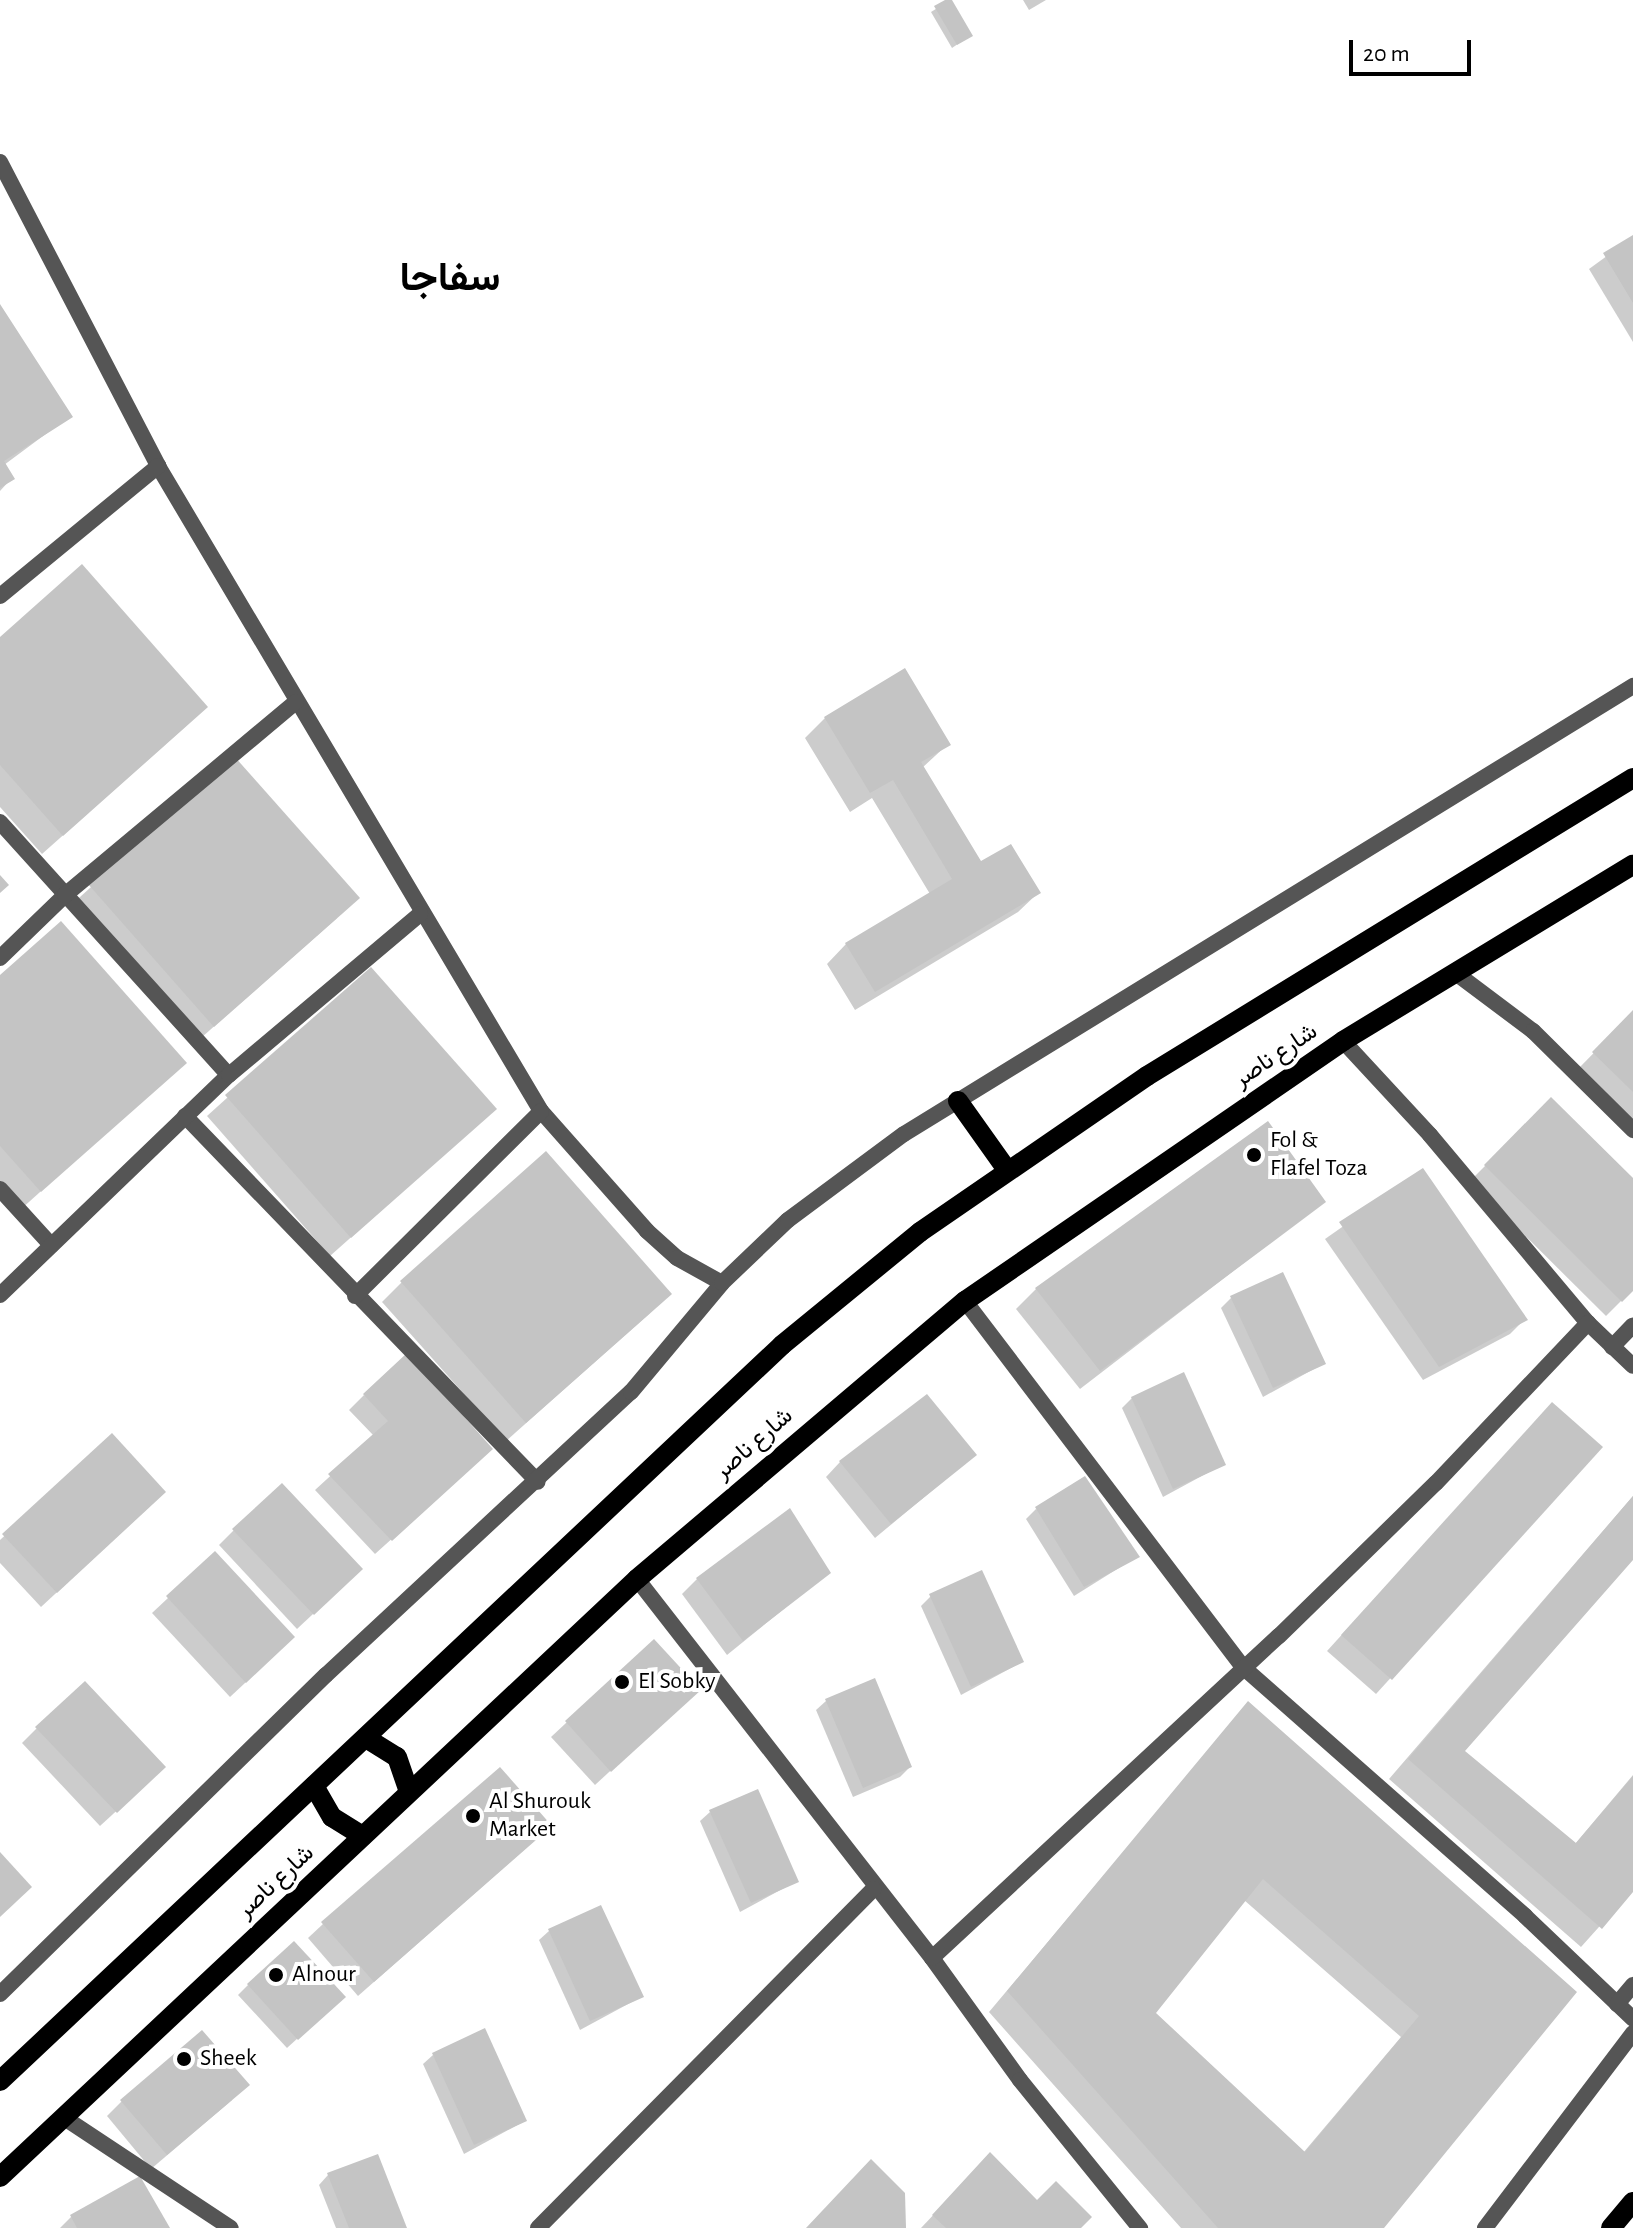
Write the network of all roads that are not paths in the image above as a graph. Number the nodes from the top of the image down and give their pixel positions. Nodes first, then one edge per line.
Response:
1 (0, 162) edge
2 (158, 466) junction
3 (0, 596) edge
4 (1633, 686) edge
5 (296, 702) junction
6 (1633, 778) edge
7 (0, 822) edge
8 (1632, 867) edge
9 (65, 895) junction
10 (420, 914) junction
11 (0, 958) edge
12 (1457, 974) junction
13 (1343, 1041) junction
14 (229, 1075) junction
15 (958, 1101) junction
16 (541, 1111) junction
17 (185, 1116) junction
18 (1633, 1130) edge
19 (1007, 1170) junction
20 (0, 1189) edge
21 (51, 1245) junction
22 (722, 1283) junction
23 (0, 1295) edge
24 (355, 1296) junction
25 (965, 1301) junction
26 (1588, 1323) junction
27 (1633, 1325) edge
28 (1612, 1347) junction
29 (1633, 1366) edge
30 (538, 1482) junction
31 (637, 1579) junction
32 (1244, 1668) junction
33 (366, 1738) junction
34 (314, 1786) junction
35 (409, 1792) junction
36 (363, 1836) junction
37 (873, 1889) junction
38 (932, 1958) junction
39 (1633, 1985) edge
40 (0, 1994) edge
41 (1617, 2004) junction
42 (1633, 2019) edge
43 (1633, 2033) edge
44 (0, 2081) edge
45 (63, 2117) junction
46 (0, 2177) edge
47 (1633, 2202) edge
48 (231, 2228) edge
49 (538, 2228) edge
50 (1140, 2228) edge
51 (1485, 2228) edge
52 (1611, 2228) edge

1 - 2 street
2 - 3 street
2 - 5 street
4 - 15 street
5 - 9 street
5 - 10 street
6 - 19 main road, شارع ناصر
7 - 9 street
8 - 12 main road, شارع ناصر
9 - 11 street
9 - 14 street
10 - 14 street
10 - 16 street
12 - 13 main road, شارع ناصر
12 - 18 street
13 - 25 main road, شارع ناصر
13 - 26 street
14 - 17 street
15 - 19 main road
15 - 22 street
16 - 22 street
16 - 24 street
17 - 21 street
17 - 24 street
19 - 33 main road, شارع ناصر
20 - 21 street
21 - 23 street
22 - 30 street
24 - 30 street
25 - 31 main road, شارع ناصر
25 - 32 street
26 - 28 street
26 - 32 street
27 - 28 street
28 - 29 street
30 - 40 street
31 - 35 main road, شارع ناصر
31 - 37 street
32 - 38 street
32 - 41 street
33 - 34 main road, شارع ناصر
33 - 35 main road
34 - 36 main road
34 - 44 main road, شارع ناصر
35 - 36 main road, شارع ناصر
36 - 45 main road, شارع ناصر
37 - 38 street
37 - 49 street
38 - 50 street
39 - 41 street
41 - 42 street
43 - 51 street
45 - 46 main road, شارع ناصر
45 - 48 street
47 - 52 main road

